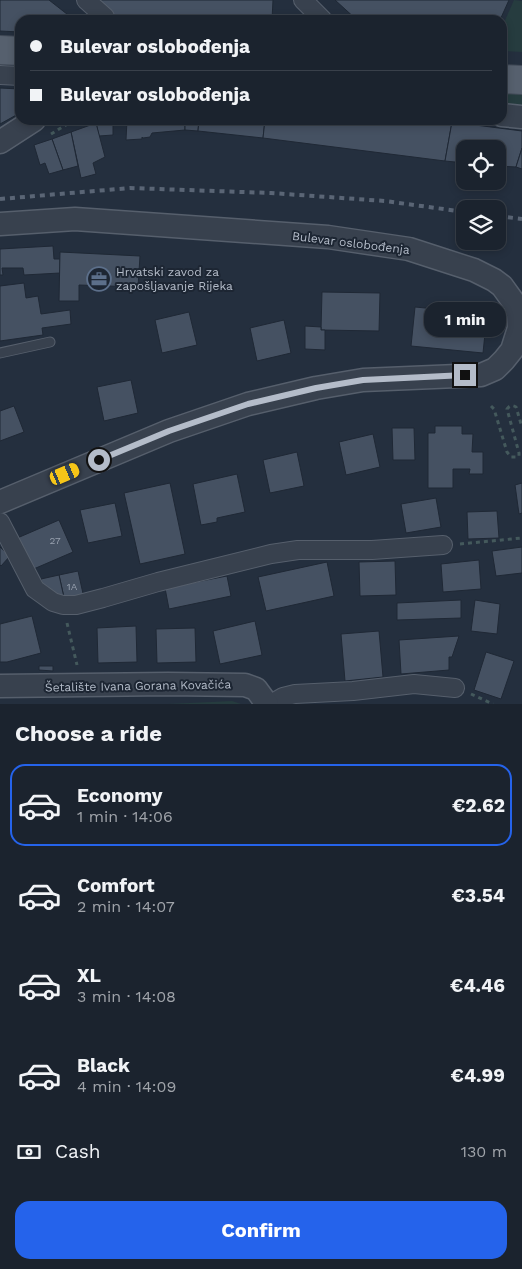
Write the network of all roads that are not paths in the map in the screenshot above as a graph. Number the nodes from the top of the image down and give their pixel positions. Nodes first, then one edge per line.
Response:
1 (86, 0) edge
2 (303, 0) edge
3 (103, 15) edge
4 (318, 15) edge
5 (0, 50) edge
6 (15, 51) edge
7 (0, 75) edge
8 (15, 76) edge
9 (507, 79) edge
10 (522, 80) edge
11 (507, 116) edge
12 (522, 118) edge
13 (40, 128) edge
14 (0, 142) edge
15 (0, 224) edge
16 (50, 342) dead end
17 (517, 350) edge
18 (0, 353) edge
19 (0, 502) edge
20 (0, 522) edge
21 (443, 545) road end
22 (0, 686) edge
23 (455, 688) road end
24 (267, 704) edge
25 (271, 704) edge

1 - 3 street
2 - 4 street
5 - 6 main road
7 - 8 street
9 - 10 main road
11 - 12 street
13 - 14 street
15 - 17 street, Bulevar oslobođenja
16 - 18 lane
17 - 19 street, Bulevar oslobođenja
20 - 21 street
22 - 24 street, Šetalište Ivana Gorana Kovačića
23 - 25 street

